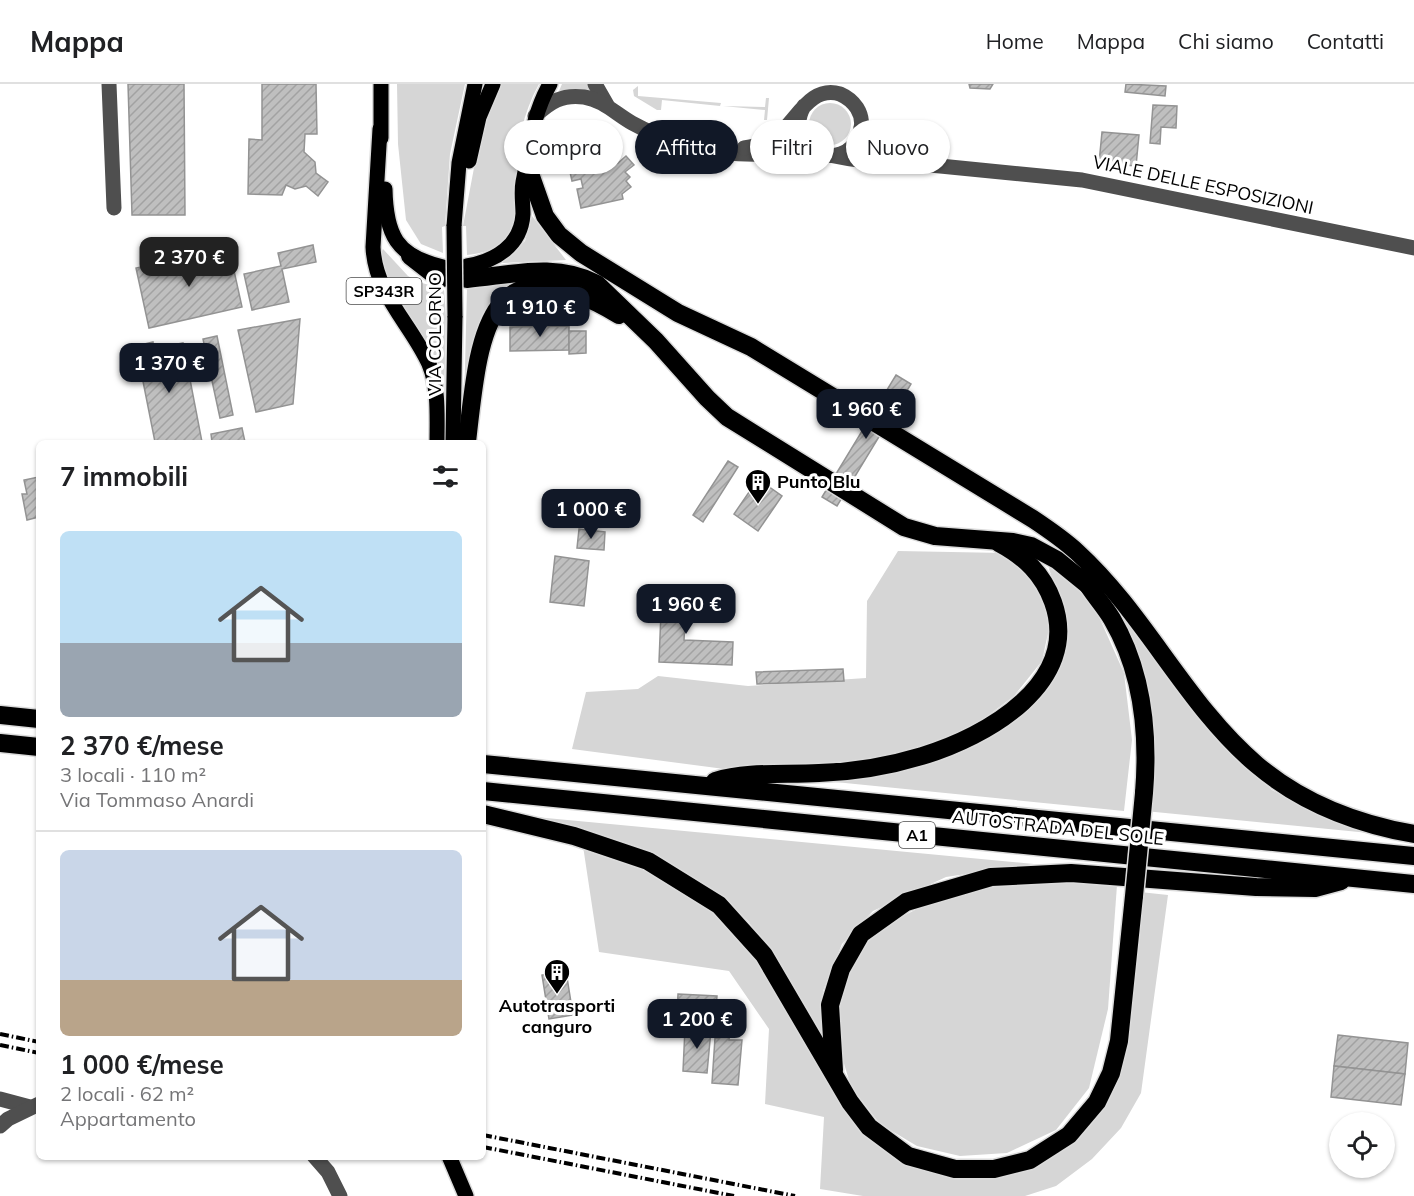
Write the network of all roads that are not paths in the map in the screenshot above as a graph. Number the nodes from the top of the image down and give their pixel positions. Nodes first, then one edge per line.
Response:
1 (109, 84) edge
2 (381, 84) edge
3 (475, 84) edge
4 (493, 84) edge
5 (550, 84) edge
6 (596, 84) edge
7 (607, 105) junction
8 (804, 106) junction
9 (535, 116) junction
10 (534, 120) edge
11 (799, 120) edge
12 (859, 120) edge
13 (635, 124) edge
14 (380, 129) junction
15 (738, 150) edge
16 (950, 167) edge
17 (526, 174) edge
18 (530, 174) edge
19 (114, 208) dead end
20 (454, 219) junction
21 (1414, 248) edge
22 (410, 256) joint
23 (443, 273) dead end
24 (467, 273) joint
25 (647, 332) junction
26 (437, 440) edge
27 (453, 440) edge
28 (467, 440) edge
29 (1053, 534) junction
30 (993, 542) junction
31 (1089, 586) junction
32 (0, 715) edge
33 (36, 719) edge
34 (0, 742) edge
35 (36, 747) edge
36 (486, 764) edge
37 (702, 785) junction
38 (486, 791) edge
39 (486, 815) edge
40 (1414, 834) edge
41 (1414, 856) edge
42 (1350, 878) junction
43 (1414, 884) edge
44 (834, 1071) junction
45 (0, 1099) edge
46 (34, 1105) edge
47 (0, 1126) edge
48 (317, 1160) edge
49 (452, 1160) edge
50 (340, 1196) edge
51 (466, 1196) edge

1 - 19 street
2 - 14 main road, SP343R
3 - 20 main road
4 - 20 main road
5 - 9 main road
6 - 7 street, VIALE DELLE ESPOSIZIONI
7 - 9 street, VIALE DELLE ESPOSIZIONI
7 - 13 street, VIALE DELLE ESPOSIZIONI
8 - 11 street, VIALE DELLE ESPOSIZIONI
8 - 12 street, VIALE DELLE ESPOSIZIONI
8 - 15 street, VIALE DELLE ESPOSIZIONI
9 - 10 main road
14 - 22 main road, SP343R
14 - 26 main road, SP343R
16 - 21 street, VIALE DELLE ESPOSIZIONI
17 - 24 main road
18 - 29 highway
20 - 27 main road, VIA COLORNO, bridge
22 - 23 highway
24 - 25 highway
25 - 28 highway
25 - 30 highway
29 - 31 highway
29 - 40 highway
30 - 31 highway
30 - 37 highway
31 - 44 highway, bridge
32 - 33 highway
34 - 35 highway
36 - 37 highway, AUTOSTRADA DEL SOLE / A1
37 - 41 highway, AUTOSTRADA DEL SOLE / A1
38 - 42 highway, AUTOSTRADA DEL SOLE / A1
39 - 44 highway
42 - 43 highway, AUTOSTRADA DEL SOLE / A1
42 - 44 highway
45 - 46 street
46 - 47 street
48 - 50 street
49 - 51 main road

